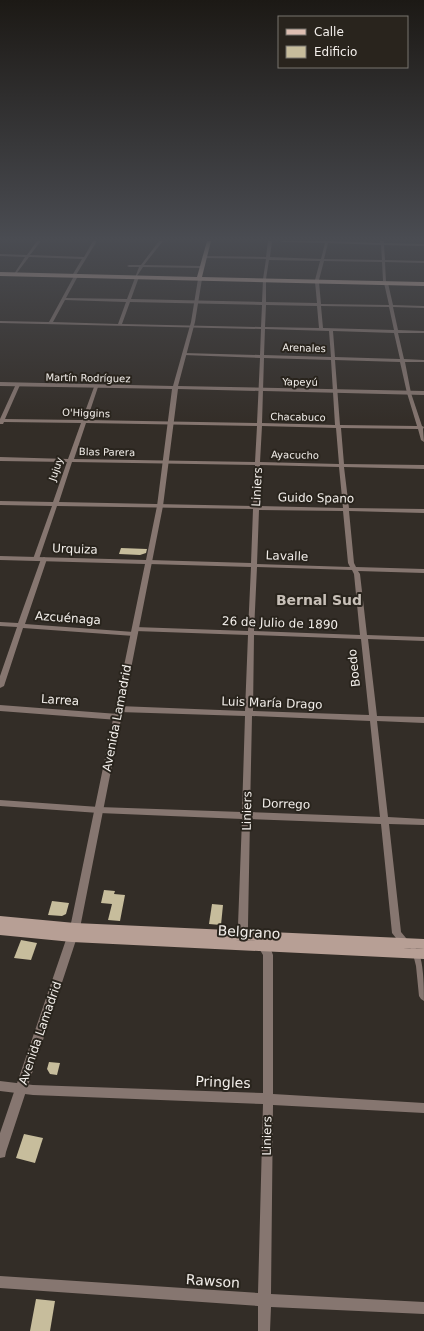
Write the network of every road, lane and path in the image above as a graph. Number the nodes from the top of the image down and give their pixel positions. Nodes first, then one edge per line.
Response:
1 (62, 303) edge
2 (128, 303) edge
3 (196, 303) edge
4 (265, 303) edge
5 (271, 303) edge
6 (319, 304) junction
7 (391, 306) junction
8 (424, 307) edge
9 (0, 322) edge
10 (50, 324) junction
11 (119, 325) junction
12 (191, 327) junction
13 (263, 329) junction
14 (321, 330) junction
15 (331, 330) junction
16 (396, 332) junction
17 (424, 332) edge
18 (184, 354) junction
19 (262, 356) junction
20 (333, 358) junction
21 (402, 360) junction
22 (424, 360) edge
23 (0, 384) edge
24 (18, 385) junction
25 (96, 387) junction
26 (175, 389) junction
27 (260, 390) junction
28 (336, 392) junction
29 (409, 393) junction
30 (424, 394) edge
31 (1, 421) edge
32 (84, 422) junction
33 (171, 424) junction
34 (258, 425) junction
35 (338, 427) junction
36 (422, 428) edge
37 (424, 440) edge
38 (0, 459) edge
39 (69, 460) junction
40 (166, 462) junction
41 (258, 464) junction
42 (342, 465) junction
43 (424, 467) edge
44 (0, 503) edge
45 (54, 504) junction
46 (160, 506) junction
47 (256, 508) junction
48 (346, 510) junction
49 (424, 511) edge
50 (0, 558) edge
51 (36, 559) junction
52 (44, 559) junction
53 (149, 562) junction
54 (254, 566) junction
55 (354, 568) junction
56 (424, 571) edge
57 (0, 624) edge
58 (20, 626) junction
59 (135, 631) junction
60 (250, 634) junction
61 (364, 637) junction
62 (424, 639) edge
63 (0, 686) edge
64 (0, 708) edge
65 (119, 713) junction
66 (249, 714) junction
67 (372, 719) junction
68 (424, 720) edge
69 (0, 803) edge
70 (99, 810) junction
71 (247, 815) junction
72 (383, 821) junction
73 (424, 822) edge
74 (0, 921) edge
75 (0, 930) edge
76 (73, 932) junction
77 (249, 936) junction
78 (406, 944) junction
79 (424, 944) edge
80 (264, 947) junction
81 (420, 954) edge
82 (424, 996) edge
83 (0, 1086) edge
84 (21, 1089) junction
85 (268, 1099) junction
86 (424, 1108) edge
87 (0, 1152) edge
88 (0, 1282) edge
89 (264, 1300) junction
90 (424, 1308) edge
91 (264, 1331) edge

1 - 10 street
2 - 11 street
3 - 12 street, Avenida Lamadrid
4 - 13 street, Liniers
5 - 6 street
6 - 7 street
6 - 14 street
7 - 8 street
7 - 16 street
9 - 10 street
10 - 11 street
11 - 12 street
12 - 13 street
12 - 18 street, Avenida Lamadrid
13 - 14 street
13 - 19 street, Liniers
14 - 15 street
15 - 16 street
15 - 20 street, Boedo
16 - 17 street
16 - 21 street
18 - 19 street, Arenales
18 - 26 street, Avenida Lamadrid
19 - 20 street, Arenales
19 - 27 street, Liniers
20 - 21 street, Arenales
20 - 28 street, Boedo
21 - 22 street, Arenales
21 - 29 street
23 - 24 street, Martín Rodríguez
24 - 25 street, Martín Rodríguez
24 - 31 street
25 - 26 street, Martín Rodríguez
25 - 32 street, Jujuy
26 - 27 street, Yapeyú
26 - 33 street, Avenida Lamadrid
27 - 28 street, Yapeyú
27 - 34 street, Liniers
28 - 29 street, Yapeyú
28 - 35 street, Boedo
29 - 30 street, Yapeyú
29 - 36 street
31 - 32 street, O'Higgins
32 - 33 street, O'Higgins
32 - 39 street, Jujuy
33 - 34 street, Chacabuco
33 - 40 street, Avenida Lamadrid
34 - 35 street, Chacabuco
34 - 41 street, Liniers
35 - 36 street, Chacabuco
35 - 42 street, Boedo
36 - 37 street
38 - 39 street, Blas Parera
39 - 40 street, Blas Parera
39 - 45 street, Jujuy
40 - 41 street, Ayacucho
40 - 46 street, Avenida Lamadrid
41 - 42 street, Ayacucho
41 - 47 street, Liniers
42 - 43 street, Ayacucho
42 - 48 street, Boedo
44 - 45 street, Guido Spano
45 - 46 street, Guido Spano
45 - 51 street, Jujuy
46 - 47 street, Guido Spano
46 - 53 street, Avenida Lamadrid
47 - 48 street, Guido Spano
47 - 54 street, Liniers
48 - 49 street, Guido Spano
48 - 55 street, Boedo
50 - 51 street, Urquiza
51 - 52 street, Urquiza
52 - 53 street, Urquiza
52 - 58 street
53 - 54 street, Lavalle
53 - 59 street, Avenida Lamadrid
54 - 55 street, Lavalle
54 - 60 street, Liniers
55 - 56 street, Lavalle
55 - 61 street, Boedo
57 - 58 street, Azcuénaga
58 - 59 street, Azcuénaga
58 - 63 street
59 - 60 street, 26 de Julio de 1890
59 - 65 street, Avenida Lamadrid
60 - 61 street, 26 de Julio de 1890
60 - 66 street, Liniers
61 - 62 street, 26 de Julio de 1890
61 - 67 street, Boedo
64 - 65 street, Larrea
65 - 66 street, Luis María Drago
65 - 70 street, Avenida Lamadrid
66 - 67 street, Luis María Drago
66 - 71 street, Liniers
67 - 68 street, Luis María Drago
67 - 72 street, Boedo
69 - 70 street, Dorrego
70 - 71 street, Dorrego
70 - 76 street, Avenida Lamadrid
71 - 72 street, Dorrego
71 - 77 street, Liniers
72 - 73 street, Dorrego
72 - 78 street, Boedo
74 - 76 main road
75 - 76 main road
76 - 77 main road, Belgrano
76 - 80 main road, Belgrano
76 - 84 street, Avenida Lamadrid
77 - 78 main road, Belgrano
77 - 80 street
78 - 79 main road, Belgrano
78 - 81 street, Boedo
80 - 81 main road, Belgrano
80 - 85 street, Liniers
81 - 82 street
83 - 84 street, Pringles
84 - 85 street, Pringles
84 - 87 street, Avenida Lamadrid
85 - 86 street, Pringles
85 - 89 street, Liniers
88 - 89 street, Rawson
89 - 90 street, Rawson
89 - 91 street, Liniers

